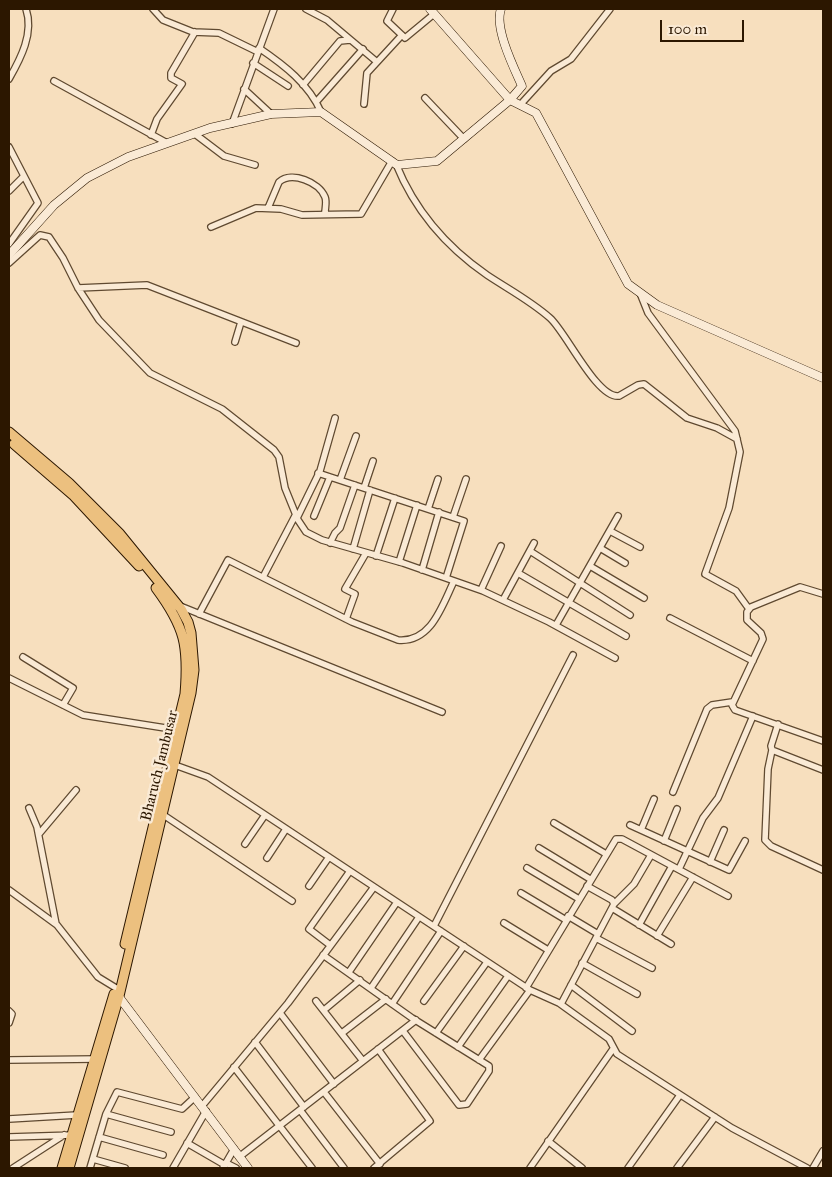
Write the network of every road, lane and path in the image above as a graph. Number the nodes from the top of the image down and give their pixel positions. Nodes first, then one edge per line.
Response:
1 (26, 9) edge
2 (154, 9) edge
3 (274, 9) edge
4 (306, 9) edge
5 (393, 9) edge
6 (501, 9) edge
7 (610, 9) edge
8 (432, 11) edge
9 (195, 32) junction
10 (402, 35) junction
11 (351, 40) junction
12 (258, 50) junction
13 (362, 50) junction
14 (377, 62) junction
15 (254, 63) junction
16 (9, 79) edge
17 (54, 81) dead end
18 (303, 84) junction
19 (288, 86) dead end
20 (244, 89) junction
21 (425, 98) dead end
22 (510, 100) junction
23 (317, 101) junction
24 (364, 104) dead end
25 (520, 105) junction
26 (321, 112) junction
27 (271, 114) junction
28 (232, 124) junction
29 (195, 134) junction
30 (151, 135) junction
31 (464, 139) junction
32 (167, 143) junction
33 (9, 146) edge
34 (394, 162) junction
35 (255, 165) dead end
36 (24, 176) junction
37 (9, 191) edge
38 (268, 208) junction
39 (325, 213) junction
40 (212, 227) dead end
41 (12, 245) edge
42 (9, 255) edge
43 (9, 263) edge
44 (80, 288) junction
45 (640, 293) junction
46 (241, 322) junction
47 (235, 342) dead end
48 (296, 343) dead end
49 (823, 378) edge
50 (335, 418) dead end
51 (9, 432) edge
52 (356, 436) dead end
53 (737, 439) junction
54 (9, 440) edge
55 (373, 461) dead end
56 (318, 473) junction
57 (330, 477) junction
58 (438, 479) dead end
59 (466, 479) dead end
60 (340, 480) junction
61 (355, 485) junction
62 (368, 489) junction
63 (395, 498) junction
64 (417, 505) junction
65 (428, 509) junction
66 (439, 512) junction
67 (297, 516) junction
68 (314, 516) dead end
69 (453, 516) junction
70 (618, 516) dead end
71 (610, 531) junction
72 (330, 543) junction
73 (534, 543) dead end
74 (501, 546) dead end
75 (640, 547) dead end
76 (600, 548) junction
77 (353, 549) junction
78 (530, 550) junction
79 (366, 553) junction
80 (376, 556) junction
81 (399, 562) junction
82 (625, 563) dead end
83 (590, 566) junction
84 (422, 570) junction
85 (518, 573) junction
86 (263, 577) junction
87 (446, 578) junction
88 (454, 581) junction
89 (581, 583) junction
90 (481, 590) junction
91 (823, 594) edge
92 (644, 598) dead end
93 (503, 600) junction
94 (569, 603) junction
95 (178, 605) junction
96 (750, 609) junction
97 (199, 614) junction
98 (630, 615) dead end
99 (181, 617) junction
100 (670, 618) dead end
101 (346, 619) junction
102 (556, 626) junction
103 (626, 636) dead end
104 (573, 655) dead end
105 (23, 656) dead end
106 (615, 658) dead end
107 (753, 661) junction
108 (9, 678) edge
109 (732, 702) junction
110 (63, 705) junction
111 (442, 712) dead end
112 (753, 716) junction
113 (778, 724) junction
114 (179, 730) junction
115 (823, 741) edge
116 (772, 750) junction
117 (170, 764) junction
118 (823, 770) edge
119 (76, 790) dead end
120 (673, 792) dead end
121 (654, 799) dead end
122 (28, 808) dead end
123 (677, 809) dead end
124 (162, 814) junction
125 (265, 815) junction
126 (554, 822) dead end
127 (630, 825) dead end
128 (286, 829) junction
129 (641, 830) junction
130 (724, 830) dead end
131 (39, 834) junction
132 (664, 841) junction
133 (745, 841) dead end
134 (245, 844) dead end
135 (539, 848) dead end
136 (687, 852) junction
137 (606, 854) junction
138 (651, 854) junction
139 (329, 857) junction
140 (267, 858) dead end
141 (710, 862) junction
142 (672, 866) junction
143 (527, 868) dead end
144 (679, 869) junction
145 (823, 870) edge
146 (350, 871) junction
147 (693, 877) junction
148 (590, 879) junction
149 (309, 886) dead end
150 (587, 886) junction
151 (374, 887) junction
152 (9, 890) edge
153 (521, 893) dead end
154 (728, 896) dead end
155 (139, 899) junction
156 (579, 899) junction
157 (292, 901) dead end
158 (397, 902) junction
159 (613, 906) junction
160 (419, 917) junction
161 (567, 918) junction
162 (504, 923) dead end
163 (56, 924) junction
164 (639, 925) junction
165 (434, 926) junction
166 (441, 931) junction
167 (597, 936) junction
168 (657, 936) junction
169 (671, 944) dead end
170 (330, 945) junction
171 (464, 946) junction
172 (548, 950) junction
173 (323, 955) junction
174 (487, 962) junction
175 (582, 964) junction
176 (652, 968) dead end
177 (348, 972) junction
178 (508, 976) junction
179 (360, 980) junction
180 (571, 985) junction
181 (371, 988) junction
182 (528, 989) junction
183 (116, 992) junction
184 (637, 994) dead end
185 (386, 999) junction
186 (316, 1001) dead end
187 (424, 1001) dead end
188 (392, 1004) junction
189 (561, 1004) junction
190 (324, 1010) junction
191 (9, 1011) edge
192 (280, 1012) junction
193 (416, 1020) junction
194 (9, 1023) edge
195 (403, 1031) junction
196 (632, 1031) dead end
197 (436, 1033) junction
198 (342, 1034) junction
199 (256, 1042) junction
200 (458, 1047) junction
201 (378, 1049) junction
202 (614, 1049) junction
203 (98, 1059) junction
204 (9, 1060) edge
205 (479, 1060) junction
206 (363, 1061) junction
207 (234, 1067) junction
208 (334, 1084) junction
209 (324, 1092) junction
210 (680, 1095) junction
211 (195, 1097) junction
212 (204, 1108) junction
213 (302, 1109) junction
214 (106, 1114) junction
215 (77, 1115) junction
216 (715, 1117) junction
217 (9, 1119) edge
218 (280, 1126) junction
219 (171, 1132) dead end
220 (71, 1135) junction
221 (9, 1137) edge
222 (99, 1137) junction
223 (548, 1142) junction
224 (187, 1143) junction
225 (234, 1149) junction
226 (823, 1151) edge
227 (163, 1155) dead end
228 (240, 1157) junction
229 (93, 1159) junction
230 (380, 1164) junction
231 (224, 1165) edge
232 (13, 1168) edge
233 (62, 1168) edge
234 (69, 1168) edge
235 (90, 1168) edge
236 (125, 1168) edge
237 (173, 1168) edge
238 (236, 1168) edge
239 (248, 1168) edge
240 (312, 1168) edge
241 (344, 1168) edge
242 (374, 1168) edge
243 (530, 1168) edge
244 (582, 1168) edge
245 (628, 1168) edge
246 (677, 1168) edge
247 (808, 1168) edge
248 (813, 1168) edge

1 - 16 street
2 - 9 street
3 - 12 street
4 - 11 street
5 - 10 street
6 - 22 main road
7 - 25 street
8 - 10 street
8 - 22 main road
9 - 12 street
9 - 30 street
10 - 14 street
11 - 13 street
11 - 18 street
12 - 15 street
12 - 18 street
13 - 14 street
13 - 23 street
14 - 24 street
15 - 19 street
15 - 20 street
17 - 30 street
18 - 23 street
20 - 27 street
20 - 28 street
21 - 31 street
22 - 25 main road
22 - 31 main road
23 - 26 street
25 - 45 main road
26 - 27 main road
26 - 34 main road
27 - 28 main road
28 - 29 main road
29 - 32 main road
29 - 35 street
30 - 32 street
31 - 34 main road
32 - 41 main road
33 - 36 street
34 - 39 street
34 - 53 street
36 - 37 street
36 - 41 street
38 - 39 street
38 - 39 street
38 - 40 street
41 - 42 main road
43 - 44 street
44 - 46 street
44 - 67 street
45 - 49 main road
45 - 53 street
46 - 47 street
46 - 48 street
50 - 56 street
51 - 95 main road, Bharuch Jambusar
52 - 60 street
53 - 96 street
54 - 99 main road, Bharuch Jambusar
55 - 62 street
56 - 57 street
56 - 67 street
57 - 60 street
57 - 68 street
58 - 65 street
59 - 69 street
60 - 61 street
61 - 62 street
61 - 72 street
62 - 63 street
62 - 77 street
63 - 64 street
63 - 80 street
64 - 65 street
64 - 81 street
65 - 66 street
66 - 69 street
66 - 84 street
67 - 72 street
67 - 86 street
69 - 87 street
70 - 71 street
71 - 75 street
71 - 76 street
72 - 77 street
73 - 78 street
74 - 90 street
76 - 82 street
76 - 83 street
77 - 79 street
78 - 85 street
78 - 89 street
79 - 80 street
79 - 101 street
80 - 81 street
81 - 84 street
83 - 89 street
83 - 92 street
84 - 87 street
85 - 93 street
85 - 94 street
86 - 97 street
86 - 101 street
87 - 88 street
88 - 90 street
88 - 101 street
89 - 94 street
89 - 98 street
90 - 93 street
91 - 96 street
93 - 102 street
94 - 102 street
94 - 103 street
95 - 97 street
95 - 99 main road, Bharuch Jambusar
96 - 107 street
97 - 111 street
99 - 114 main road, Bharuch Jambusar
100 - 107 street
102 - 106 street
104 - 165 street
105 - 110 street
107 - 109 street
108 - 110 street
109 - 112 street
109 - 120 street
110 - 114 street
112 - 113 street
112 - 136 street
113 - 115 street
113 - 116 street
114 - 117 main road, Bharuch Jambusar
116 - 118 street
116 - 145 street
117 - 124 main road, Bharuch Jambusar
117 - 125 street
117 - 155 main road, Bharuch Jambusar
119 - 131 street
121 - 129 street
122 - 131 street
123 - 132 street
124 - 155 main road, Bharuch Jambusar
124 - 157 street
125 - 128 street
125 - 134 street
126 - 137 street
127 - 129 street
128 - 139 street
128 - 140 street
129 - 132 street
130 - 141 street
131 - 163 street
132 - 136 street
133 - 141 street
135 - 148 street
136 - 141 street
136 - 144 street
137 - 138 street
137 - 148 street
138 - 142 street
138 - 159 street
139 - 146 street
139 - 149 street
142 - 144 street
142 - 164 street
143 - 156 street
144 - 147 street
146 - 151 street
146 - 170 street
147 - 154 street
147 - 168 street
148 - 150 street
150 - 156 street
150 - 159 street
151 - 158 street
151 - 170 street
152 - 163 street
153 - 161 street
155 - 183 main road, Bharuch Jambusar
156 - 161 street
158 - 160 street
158 - 177 street
159 - 164 street
159 - 167 street
160 - 165 street
160 - 181 street
161 - 167 street
161 - 172 street
162 - 172 street
163 - 183 street
164 - 168 street
165 - 166 street
166 - 171 street
166 - 188 street
167 - 175 street
167 - 176 street
168 - 169 street
170 - 173 street
171 - 174 street
171 - 187 street
172 - 182 street
173 - 177 street
173 - 192 street
174 - 178 street
174 - 197 street
175 - 180 street
175 - 184 street
177 - 179 street
178 - 182 street
178 - 200 street
179 - 181 street
179 - 190 street
180 - 189 street
180 - 196 street
181 - 185 street
182 - 189 street
182 - 205 street
183 - 203 main road, Bharuch Jambusar
183 - 211 main road
185 - 188 street
185 - 198 street
186 - 190 street
188 - 193 street
189 - 202 street
190 - 198 street
191 - 194 street
192 - 199 street
192 - 208 street
193 - 195 street
193 - 197 street
195 - 201 street
195 - 205 street
197 - 200 street
198 - 206 street
199 - 207 street
199 - 213 street
200 - 205 street
201 - 206 street
201 - 230 street
202 - 210 street
202 - 223 street
203 - 204 street
203 - 215 main road, Bharuch Jambusar
203 - 220 main road, Bharuch Jambusar
206 - 208 street
207 - 212 street
207 - 218 street
208 - 209 street
209 - 213 street
209 - 230 street
210 - 216 street
210 - 245 street
211 - 212 main road
211 - 214 street
212 - 224 street
212 - 225 main road
213 - 218 street
213 - 241 street
214 - 219 street
214 - 222 street
215 - 217 street
215 - 220 main road, Bharuch Jambusar
216 - 246 street
216 - 247 street
218 - 228 street
218 - 240 street
220 - 221 street
220 - 232 street
220 - 233 main road, Bharuch Jambusar
220 - 234 main road, Bharuch Jambusar
222 - 227 street
222 - 229 street
223 - 243 street
223 - 244 street
224 - 231 street
224 - 237 street
225 - 228 main road
225 - 231 street
226 - 248 street
228 - 239 main road
229 - 235 street
229 - 236 street
230 - 242 street
231 - 238 street

